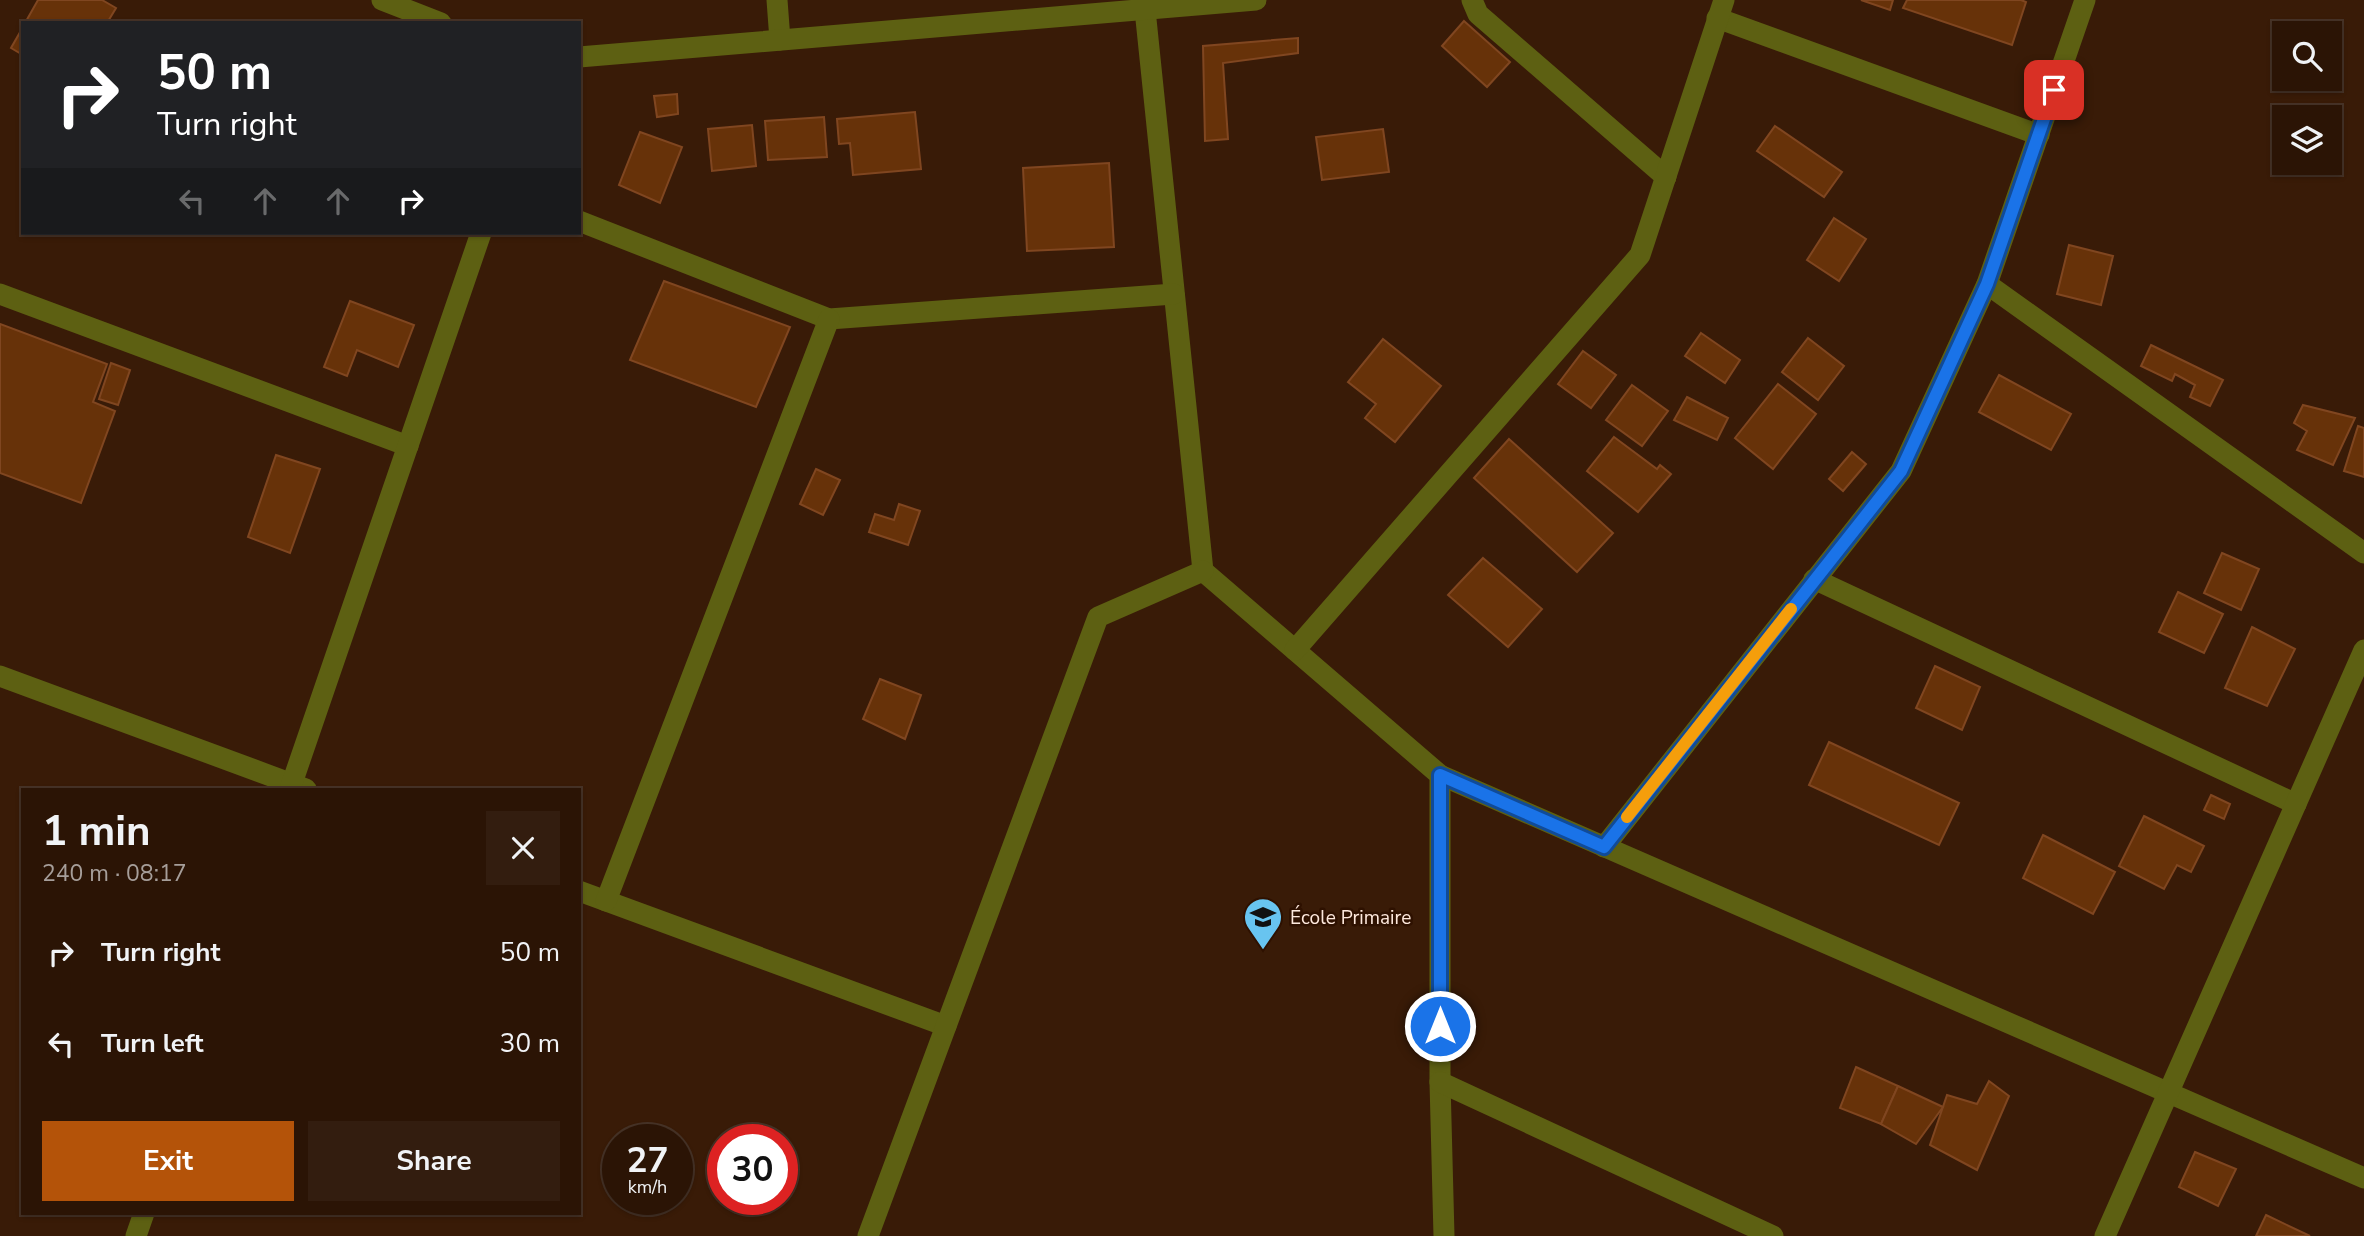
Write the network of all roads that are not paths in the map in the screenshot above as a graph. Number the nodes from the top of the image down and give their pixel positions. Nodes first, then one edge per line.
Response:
1 (382, 0) edge
2 (777, 0) edge
3 (1256, 0) edge
4 (1472, 0) edge
5 (2085, 0) edge
6 (1144, 5) edge
7 (1721, 9) edge
8 (436, 21) edge
9 (780, 40) junction
10 (581, 57) edge
11 (2039, 135) junction
12 (1665, 177) junction
13 (581, 221) edge
14 (480, 235) edge
15 (1987, 284) junction
16 (0, 294) edge
17 (1174, 294) junction
18 (829, 319) junction
19 (408, 446) junction
20 (2364, 552) edge
21 (1203, 571) junction
22 (1814, 579) junction
23 (1295, 650) junction
24 (2364, 650) edge
25 (0, 676) edge
26 (1440, 775) junction
27 (296, 788) edge
28 (2296, 803) junction
29 (1604, 847) junction
30 (581, 892) edge
31 (606, 901) junction
32 (946, 1026) junction
33 (1440, 1082) junction
34 (2168, 1092) junction
35 (2364, 1178) edge
36 (144, 1215) edge
37 (136, 1236) edge
38 (868, 1236) edge
39 (1444, 1236) edge
40 (1773, 1236) edge
41 (2105, 1236) edge

1 - 8 street
2 - 9 street
3 - 6 street
4 - 12 street
5 - 11 street
6 - 9 street
6 - 17 street
7 - 11 street
7 - 12 street
9 - 10 street
11 - 15 street
12 - 23 street
13 - 18 street
14 - 19 street
15 - 20 street
15 - 22 street
16 - 19 street
17 - 18 street
17 - 21 street
18 - 31 street
19 - 27 street
21 - 23 street
21 - 32 street
22 - 28 street
22 - 29 street
23 - 26 street
24 - 28 street
25 - 27 street
26 - 29 street
26 - 33 street
28 - 34 street
29 - 34 street
30 - 31 street
31 - 32 street
32 - 38 street
33 - 39 street
33 - 40 street
34 - 35 street
34 - 41 street
36 - 37 street

